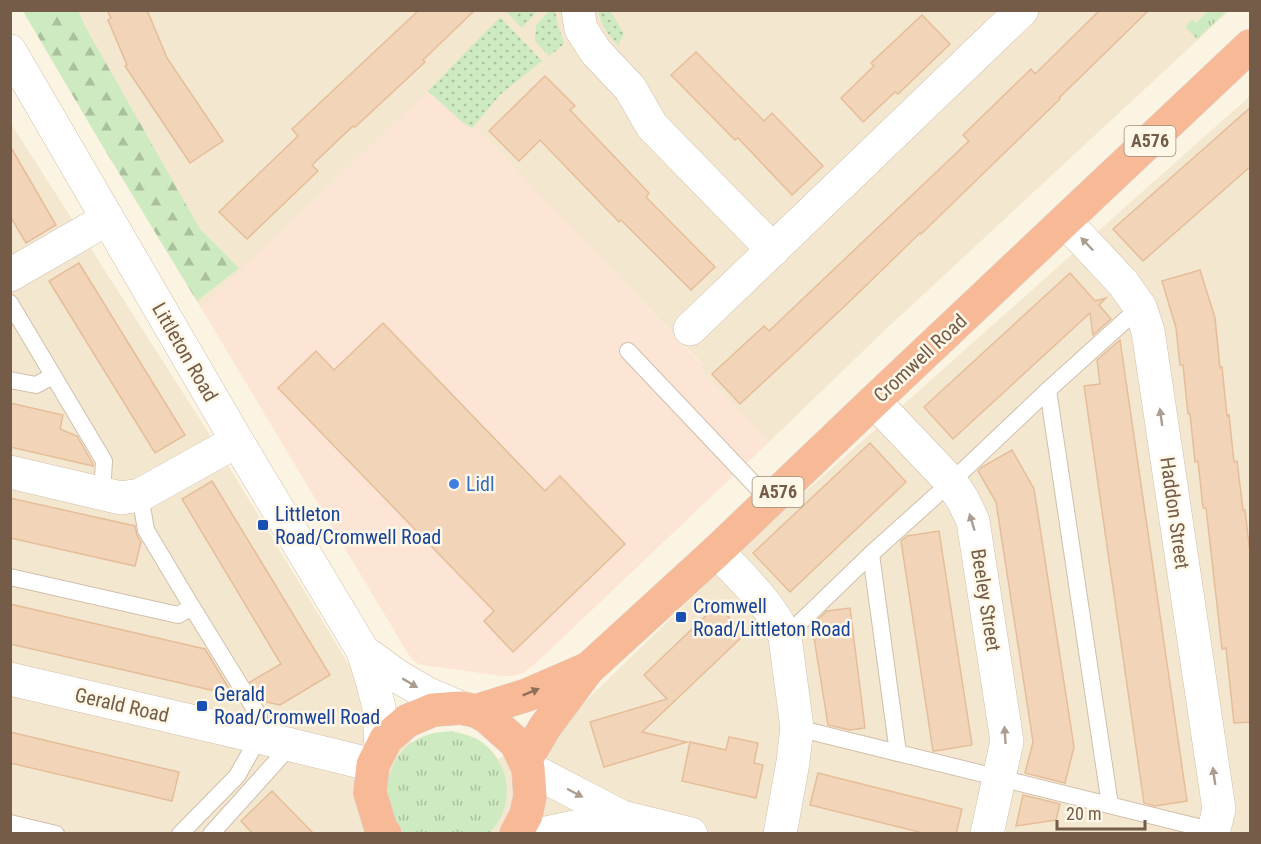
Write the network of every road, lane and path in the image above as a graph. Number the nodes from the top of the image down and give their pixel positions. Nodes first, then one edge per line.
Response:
1 (578, 10) edge
2 (1012, 14) edge
3 (1251, 46) edge
4 (10, 51) edge
5 (107, 219) junction
6 (1065, 221) junction
7 (772, 250) junction
8 (10, 275) edge
9 (10, 303) edge
10 (1140, 307) junction
11 (690, 329) dead end
12 (628, 351) dead end
13 (53, 376) junction
14 (10, 380) edge
15 (1048, 390) junction
16 (874, 401) junction
17 (237, 441) junction
18 (10, 472) edge
19 (951, 482) junction
20 (102, 494) junction
21 (140, 495) junction
22 (770, 501) junction
23 (717, 551) junction
24 (871, 554) junction
25 (10, 577) edge
26 (192, 607) junction
27 (784, 636) junction
28 (363, 651) junction
29 (588, 669) junction
30 (10, 679) edge
31 (468, 710) junction
32 (797, 728) junction
33 (259, 737) junction
34 (291, 745) junction
35 (898, 753) junction
36 (377, 757) junction
37 (527, 765) junction
38 (999, 778) junction
39 (1110, 805) junction
40 (621, 817) junction
41 (10, 823) edge
42 (381, 832) edge
43 (1214, 832) edge
44 (56, 834) edge
45 (180, 834) edge
46 (211, 834) edge
47 (516, 834) edge
48 (542, 834) edge
49 (691, 834) edge
50 (780, 834) edge
51 (987, 834) edge

1 - 7 street
2 - 7 street
3 - 6 highway, Cromwell Road / A576
4 - 5 street, Littleton Road
5 - 8 street
5 - 17 street, Littleton Road
10 -> 6 street, Haddon Street
6 - 16 highway, Cromwell Road / A576
7 - 11 street
9 - 13 lane
10 - 15 lane
43 -> 10 street, Haddon Street
12 - 22 lane
13 - 14 lane
13 - 20 lane
15 - 19 lane
15 - 39 lane
16 - 19 street, Beeley Street
16 - 22 highway, Cromwell Road / A576
17 - 21 street
17 - 28 street, Littleton Road
18 - 20 street
19 - 24 lane
38 -> 19 street, Beeley Street
20 - 21 street
21 - 26 lane
22 - 23 highway, Cromwell Road / A576
23 - 27 street
23 - 29 highway, Cromwell Road / A576
24 - 27 lane
24 - 35 lane
25 - 26 lane
26 - 33 lane
27 - 32 street
28 -> 31 street, Littleton Road
28 - 36 street, Littleton Road
31 -> 29 highway, Cromwell Road / A576
29 - 37 highway, Cromwell Road / A576
30 - 33 street, Gerald Road
31 - 36 highway, A576
31 - 37 highway
32 - 35 lane
32 - 50 street
33 - 34 street, Gerald Road
33 - 45 lane
34 - 36 street, Gerald Road
34 - 46 lane
35 - 38 lane
36 - 42 highway
37 -> 40 street
37 - 47 highway
38 - 39 lane
38 - 51 street, Beeley Street
39 - 43 lane
40 - 48 street
40 - 49 street
41 - 44 lane

